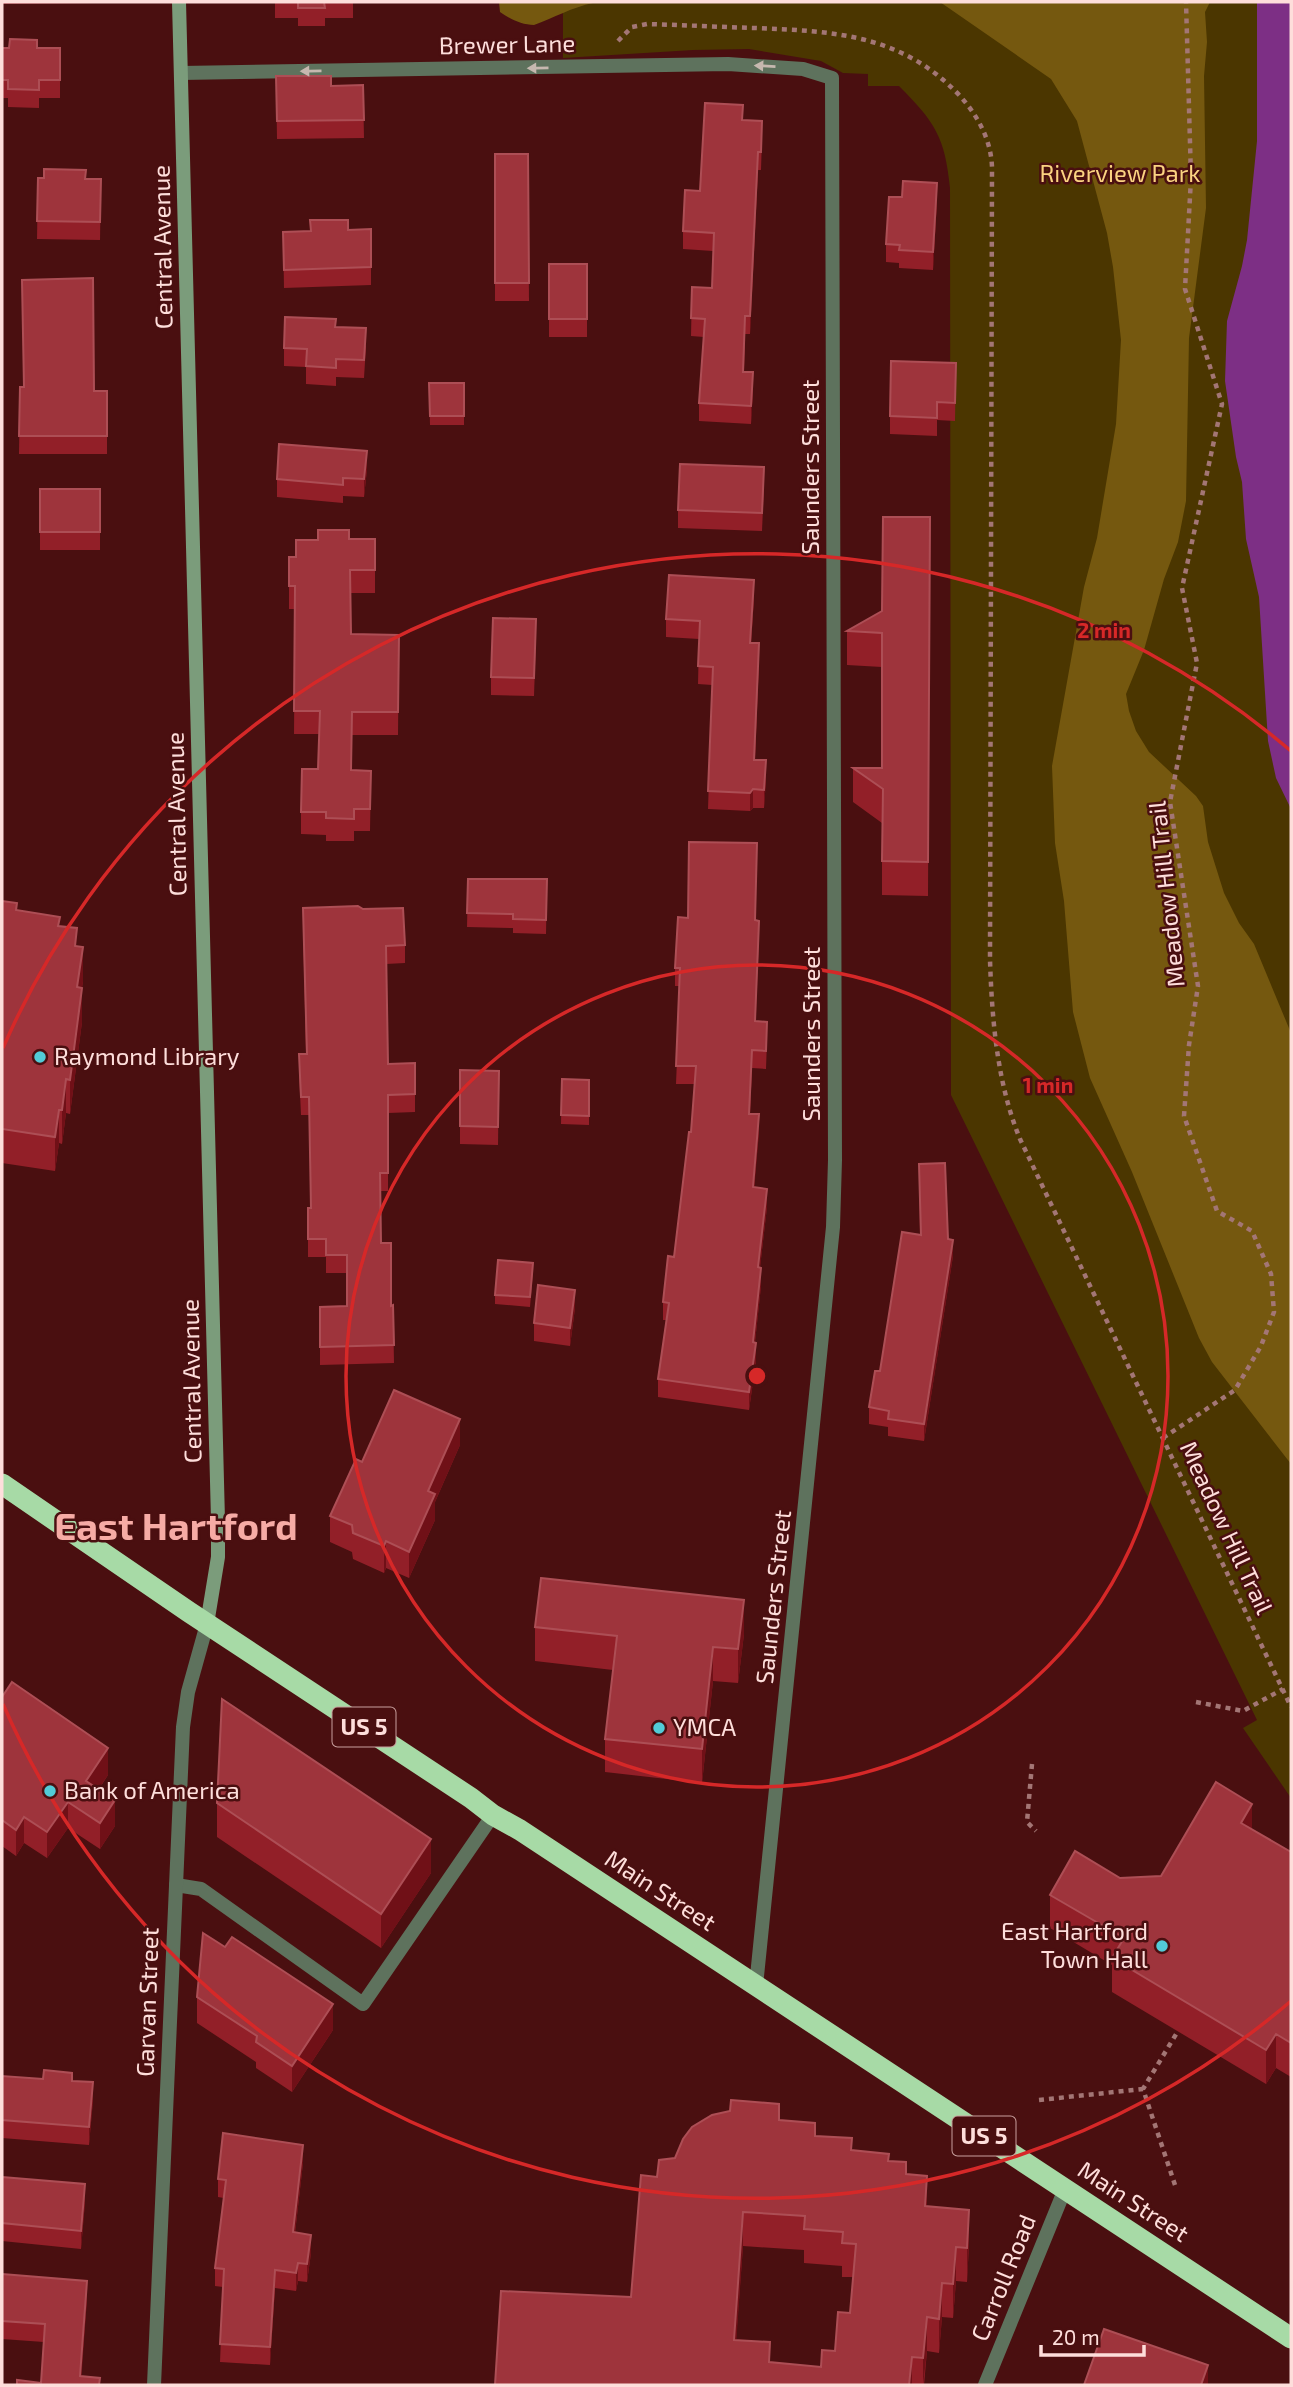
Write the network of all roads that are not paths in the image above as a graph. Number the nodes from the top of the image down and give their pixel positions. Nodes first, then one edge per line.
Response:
1 (179, 2) edge
2 (181, 73) junction
3 (832, 78) joint
4 (2, 1484) edge
5 (207, 1624) junction
6 (493, 1815) junction
7 (176, 1885) junction
8 (756, 1986) junction
9 (1065, 2189) junction
10 (1291, 2338) edge
11 (154, 2385) edge
12 (985, 2385) edge

1 - 2 street, Central Avenue
3 -> 2 street, Brewer Lane
2 - 5 street, Central Avenue
3 - 8 street, Saunders Street
4 - 5 highway, Main Street / US 5
5 - 6 highway, Main Street / US 5
5 - 7 street, Garvan Street
6 - 7 street
6 - 8 highway, Main Street / US 5
7 - 11 street, Garvan Street
8 - 9 highway, Main Street / US 5
9 - 10 highway, Main Street / US 5
9 - 12 street, Carroll Road

